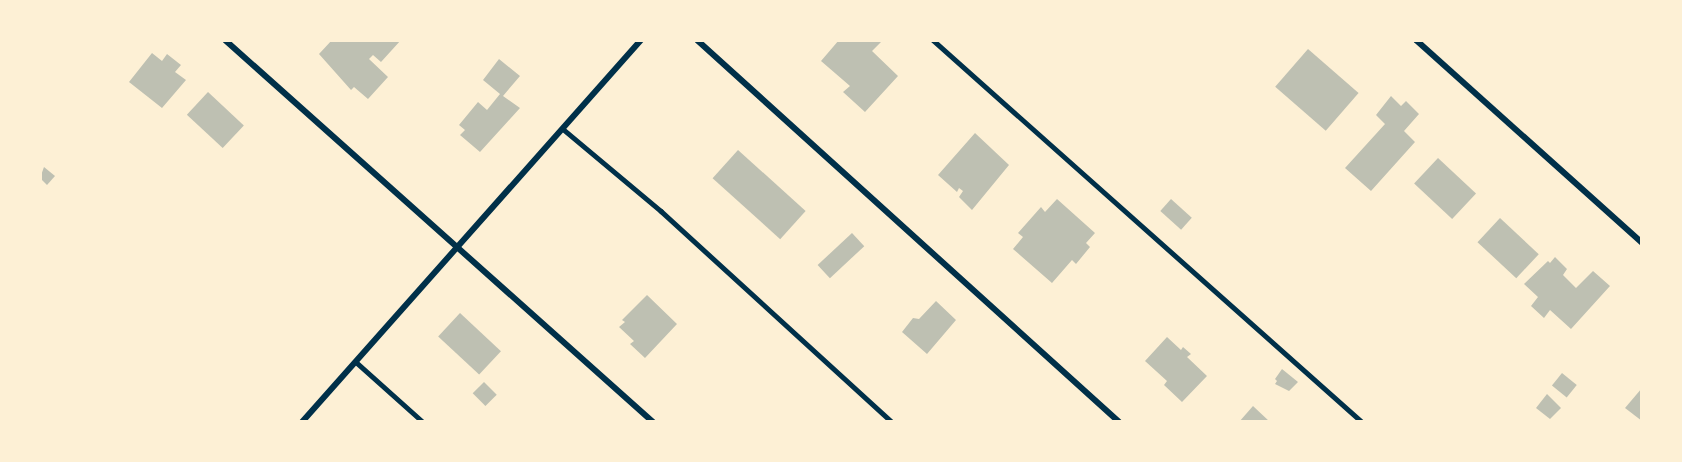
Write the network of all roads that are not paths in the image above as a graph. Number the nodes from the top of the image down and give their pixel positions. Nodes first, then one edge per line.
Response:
1 (225, 40) edge
2 (641, 40) edge
3 (697, 40) edge
4 (933, 40) edge
5 (1416, 40) edge
6 (563, 129) junction
7 (1641, 243) edge
8 (459, 246) junction
9 (356, 362) junction
10 (302, 422) edge
11 (423, 422) edge
12 (653, 422) edge
13 (892, 422) edge
14 (1119, 422) edge
15 (1362, 422) edge

1 - 8 street
2 - 6 street
3 - 14 street
4 - 15 lane
5 - 7 street
6 - 8 street
6 - 13 lane
8 - 9 street
8 - 12 street
9 - 10 street
9 - 11 lane

